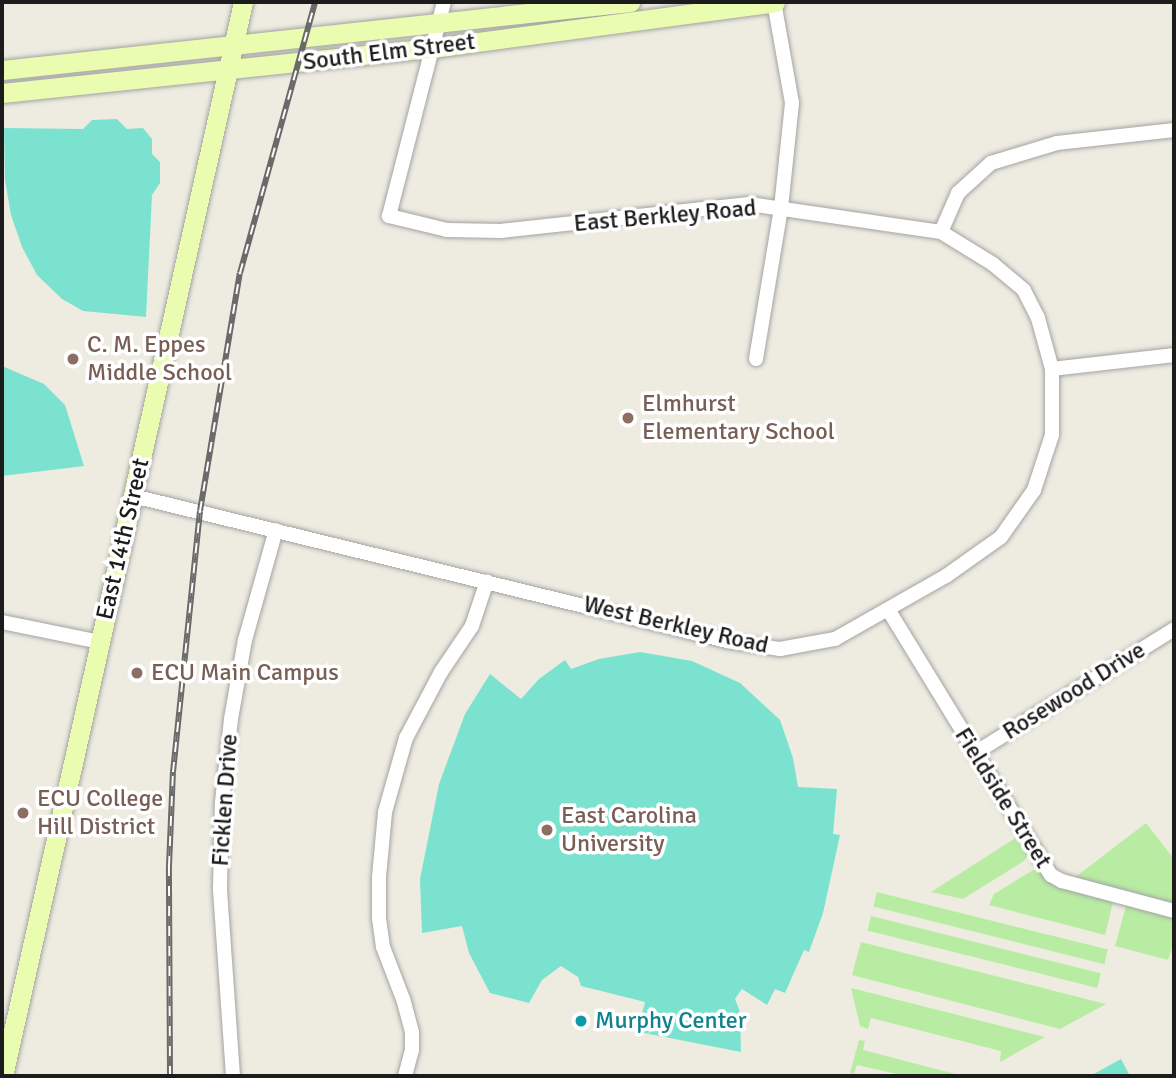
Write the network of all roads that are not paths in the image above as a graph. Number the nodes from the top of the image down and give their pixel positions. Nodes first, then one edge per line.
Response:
1 (243, 2) edge
2 (444, 2) edge
3 (774, 2) edge
4 (621, 3) edge
5 (439, 22) junction
6 (615, 24) junction
7 (233, 44) junction
8 (432, 48) junction
9 (73, 61) junction
10 (2, 70) edge
11 (227, 71) junction
12 (76, 86) junction
13 (2, 93) edge
14 (1174, 130) edge
15 (781, 208) junction
16 (941, 232) junction
17 (1174, 355) edge
18 (756, 359) dead end
19 (1052, 369) junction
20 (133, 496) junction
21 (276, 530) junction
22 (487, 581) junction
23 (889, 611) junction
24 (2, 622) edge
25 (1174, 629) edge
26 (100, 642) junction
27 (975, 753) junction
28 (1174, 911) edge
29 (3, 1076) edge
30 (233, 1076) edge
31 (405, 1076) edge

1 - 7 street, East 14th Street
2 - 5 street
3 - 6 street, South Elm Street
3 - 15 street
4 - 5 street, South Elm Street
4 - 6 street
5 - 7 street, South Elm Street
5 - 8 street
6 - 8 street, South Elm Street
7 - 9 street, South Elm Street
7 - 11 street, East 14th Street
8 - 11 street, South Elm Street
8 - 15 street, East Berkley Road
9 - 10 street, South Elm Street
9 - 12 street
11 - 12 street, South Elm Street
11 - 20 street, East 14th Street
12 - 13 street, South Elm Street
14 - 16 street
15 - 16 street, East Berkley Road
15 - 18 street
16 - 19 street, West Berkley Road
17 - 19 street
19 - 23 street, West Berkley Road
20 - 21 street, West Berkley Road
20 - 26 street, East 14th Street
21 - 22 street, West Berkley Road
21 - 30 street, Ficklen Drive
22 - 23 street, West Berkley Road
22 - 31 street
23 - 27 street, Fieldside Street
24 - 26 street
25 - 27 street, Rosewood Drive
26 - 29 street, East 14th Street
27 - 28 street, Fieldside Street

